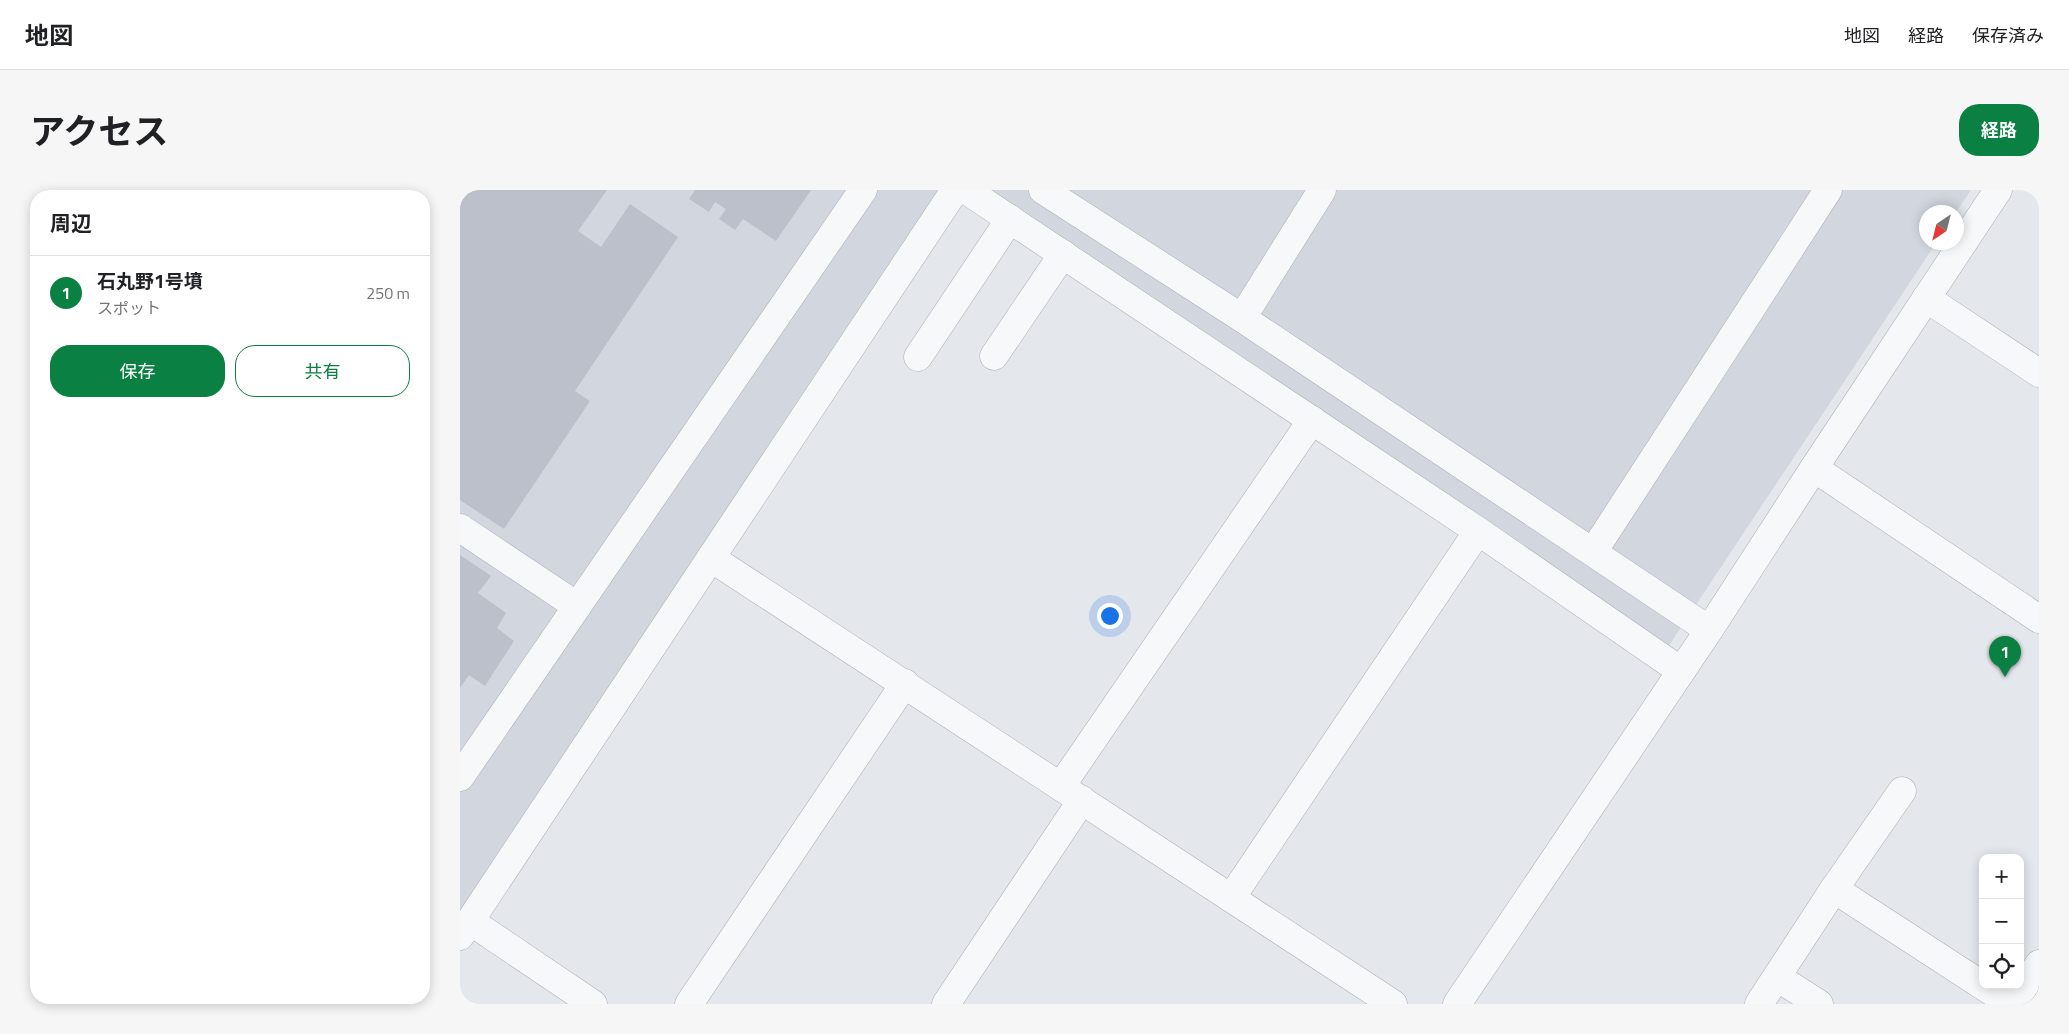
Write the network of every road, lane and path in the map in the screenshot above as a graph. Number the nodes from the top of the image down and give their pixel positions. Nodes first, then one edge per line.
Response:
1 (863, 190) edge
2 (955, 190) edge
3 (966, 190) edge
4 (1042, 190) edge
5 (1322, 190) edge
6 (1828, 190) edge
7 (1998, 190) edge
8 (1010, 219) junction
9 (1063, 254) junction
10 (1926, 298) junction
11 (1242, 318) junction
12 (918, 356) dead end
13 (994, 356) dead end
14 (2039, 373) edge
15 (1312, 420) junction
16 (1814, 468) junction
17 (460, 528) edge
18 (1478, 531) junction
19 (1593, 552) junction
20 (711, 558) junction
21 (577, 606) junction
22 (2039, 619) edge
23 (1709, 630) junction
24 (1681, 671) junction
25 (904, 683) junction
26 (460, 777) edge
27 (1902, 791) dead end
28 (1072, 793) junction
29 (1834, 889) junction
30 (1231, 898) junction
31 (465, 929) edge
32 (2039, 964) edge
33 (1777, 977) junction
34 (593, 1004) edge
35 (689, 1004) edge
36 (946, 1004) edge
37 (1393, 1004) edge
38 (1457, 1004) edge
39 (1759, 1004) edge
40 (1819, 1004) edge
41 (2011, 1004) edge

1 - 21 street
2 - 20 street
3 - 8 street
4 - 11 street
5 - 11 street
6 - 19 street
7 - 10 street
8 - 9 street
8 - 12 street
9 - 13 street
9 - 15 street
10 - 14 street
10 - 16 street
11 - 19 street
15 - 18 street
15 - 28 street
16 - 22 street
16 - 23 street
17 - 21 street
18 - 24 street
18 - 30 street
19 - 23 street
20 - 25 street
20 - 31 street
21 - 26 street
23 - 24 street
24 - 38 street
25 - 28 street
25 - 35 street
27 - 29 street
28 - 30 street
28 - 36 street
29 - 33 street
29 - 41 street
30 - 37 street
31 - 34 street
32 - 41 street
33 - 39 street
33 - 40 street

